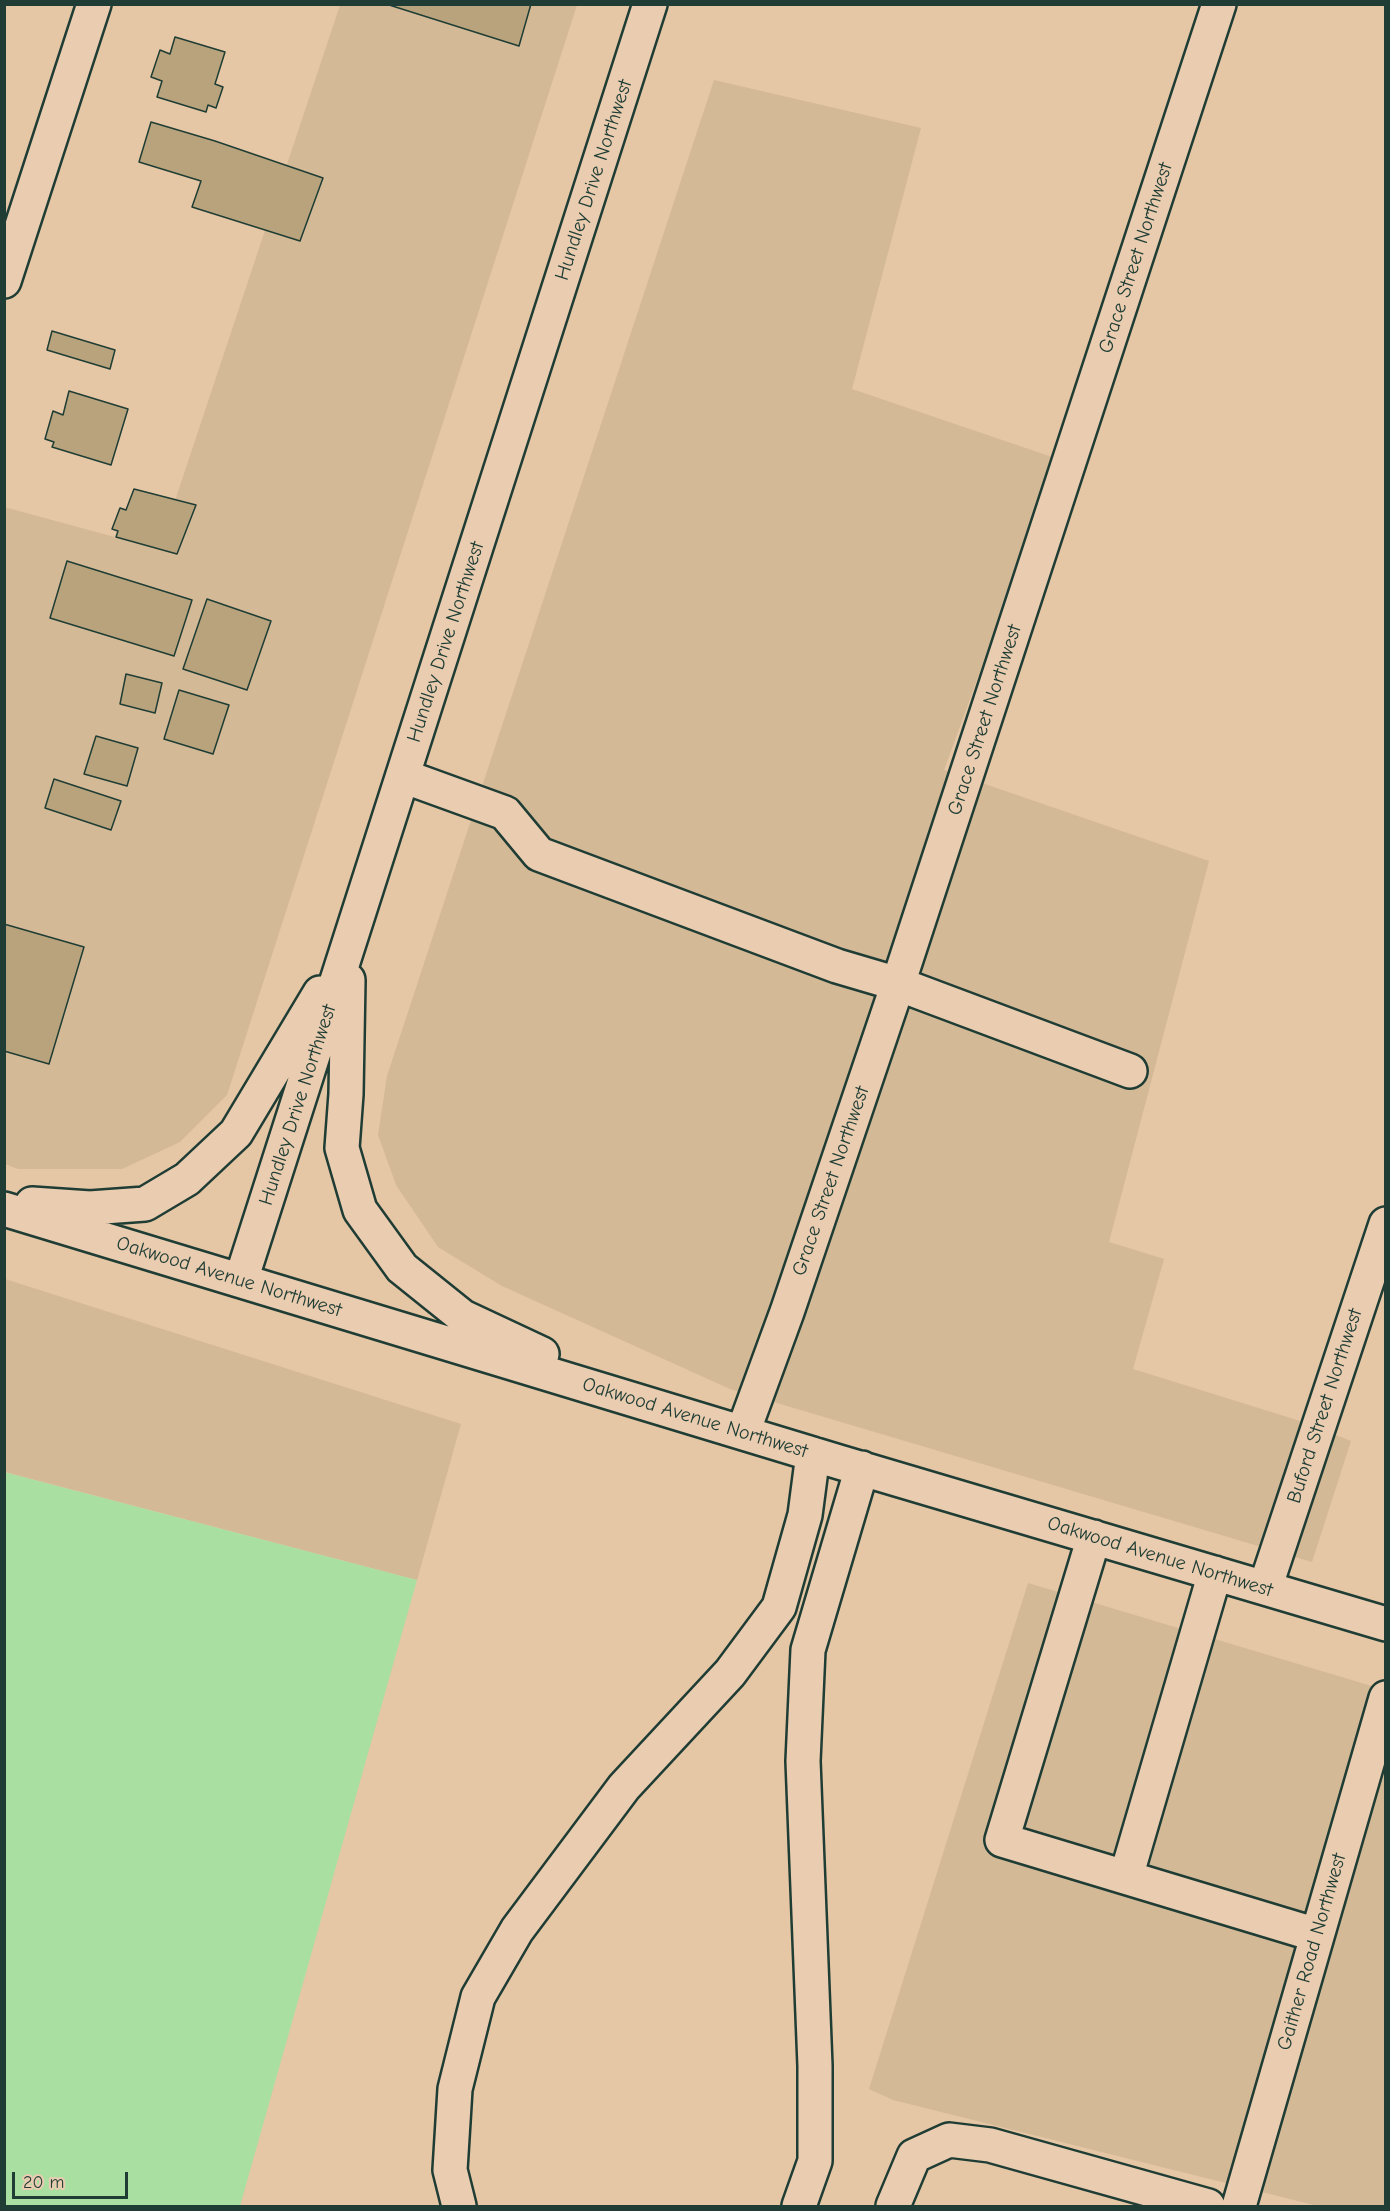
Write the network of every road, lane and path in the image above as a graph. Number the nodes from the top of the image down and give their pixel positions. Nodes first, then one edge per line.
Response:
1 (94, 4) edge
2 (650, 4) edge
3 (1218, 4) edge
4 (4, 281) edge
5 (403, 776) junction
6 (349, 945) junction
7 (898, 984) junction
8 (1130, 1071) dead end
9 (4, 1203) edge
10 (4, 1209) edge
11 (1386, 1224) edge
12 (242, 1280) junction
13 (647, 1403) junction
14 (742, 1432) junction
15 (813, 1454) junction
16 (862, 1468) junction
17 (1094, 1537) junction
18 (1215, 1573) junction
19 (1265, 1588) junction
20 (1386, 1624) edge
21 (1386, 1698) edge
22 (1126, 1877) junction
23 (1317, 1935) junction
24 (459, 2206) edge
25 (799, 2206) edge
26 (893, 2206) edge
27 (1208, 2206) edge
28 (1239, 2206) edge

1 - 4 street
2 - 5 street, Hundley Drive Northwest
3 - 7 street, Grace Street Northwest
5 - 6 street, Hundley Drive Northwest
5 - 7 street
6 - 9 street
6 - 12 street, Hundley Drive Northwest
6 - 13 street
7 - 8 street
7 - 14 street, Grace Street Northwest
10 - 12 street, Oakwood Avenue Northwest
11 - 19 street, Buford Street Northwest
12 - 13 street, Oakwood Avenue Northwest
13 - 14 street, Oakwood Avenue Northwest
14 - 15 street, Oakwood Avenue Northwest
15 - 16 street, Oakwood Avenue Northwest
15 - 24 street
16 - 17 street, Oakwood Avenue Northwest
16 - 25 street
17 - 18 street, Oakwood Avenue Northwest
17 - 22 street
18 - 19 street, Oakwood Avenue Northwest
18 - 22 street
19 - 20 street, Oakwood Avenue Northwest
21 - 23 street, Gaither Road Northwest
22 - 23 street
23 - 28 street, Gaither Road Northwest
26 - 27 street

